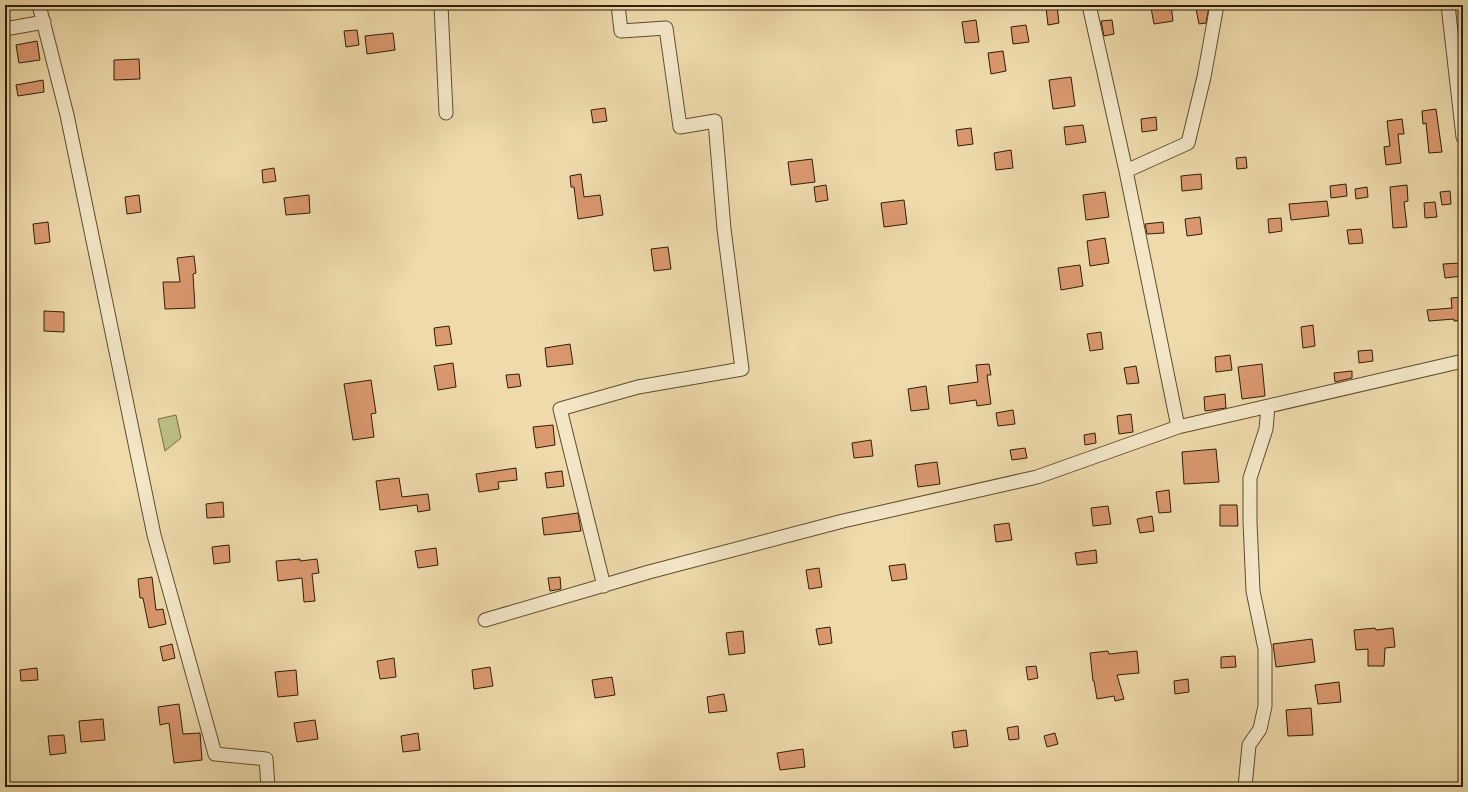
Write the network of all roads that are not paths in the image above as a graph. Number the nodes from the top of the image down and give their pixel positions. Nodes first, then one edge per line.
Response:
1 (40, 5) edge
2 (441, 5) edge
3 (618, 5) edge
4 (1089, 5) edge
5 (1217, 5) edge
6 (1448, 5) edge
7 (44, 22) junction
8 (5, 29) edge
9 (446, 113) dead end
10 (1463, 137) edge
11 (1126, 171) junction
12 (1463, 361) edge
13 (1268, 406) junction
14 (1178, 426) junction
15 (604, 586) junction
16 (485, 620) dead end
17 (268, 787) edge
18 (1245, 787) edge

1 - 7 street
2 - 9 street
3 - 15 street
4 - 11 street
5 - 11 street
6 - 10 street
7 - 8 street
7 - 17 street
11 - 14 street
12 - 13 street
13 - 14 street
13 - 18 street
14 - 15 street
15 - 16 street

